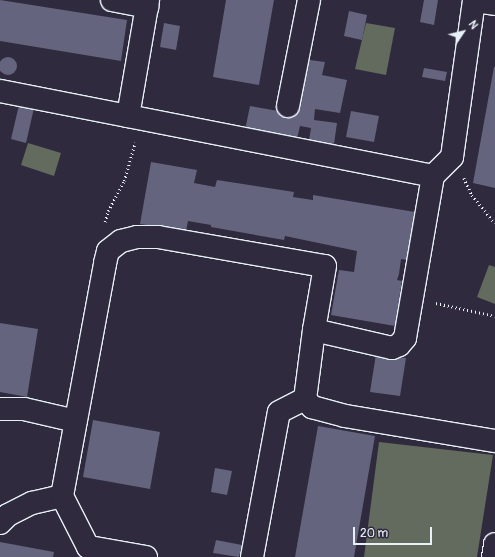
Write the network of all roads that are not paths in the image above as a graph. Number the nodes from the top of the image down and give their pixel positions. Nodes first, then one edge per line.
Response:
1 (112, 0) edge
2 (309, 0) edge
3 (480, 2) edge
4 (147, 3) edge
5 (0, 91) edge
6 (288, 106) dead end
7 (136, 118) junction
8 (432, 176) junction
9 (314, 330) junction
10 (305, 399) junction
11 (0, 409) edge
12 (76, 421) junction
13 (495, 441) edge
14 (62, 496) junction
15 (0, 524) edge
16 (495, 544) edge
17 (87, 552) edge
18 (146, 557) edge
19 (252, 557) edge
20 (493, 557) edge

1 - 4 street
2 - 6 street
3 - 8 street
4 - 7 street
5 - 7 street
7 - 8 street
8 - 9 street
9 - 10 street
9 - 12 street
10 - 13 street
10 - 19 street
11 - 12 street
12 - 14 street
14 - 15 street
14 - 17 street
16 - 20 street
17 - 18 street

